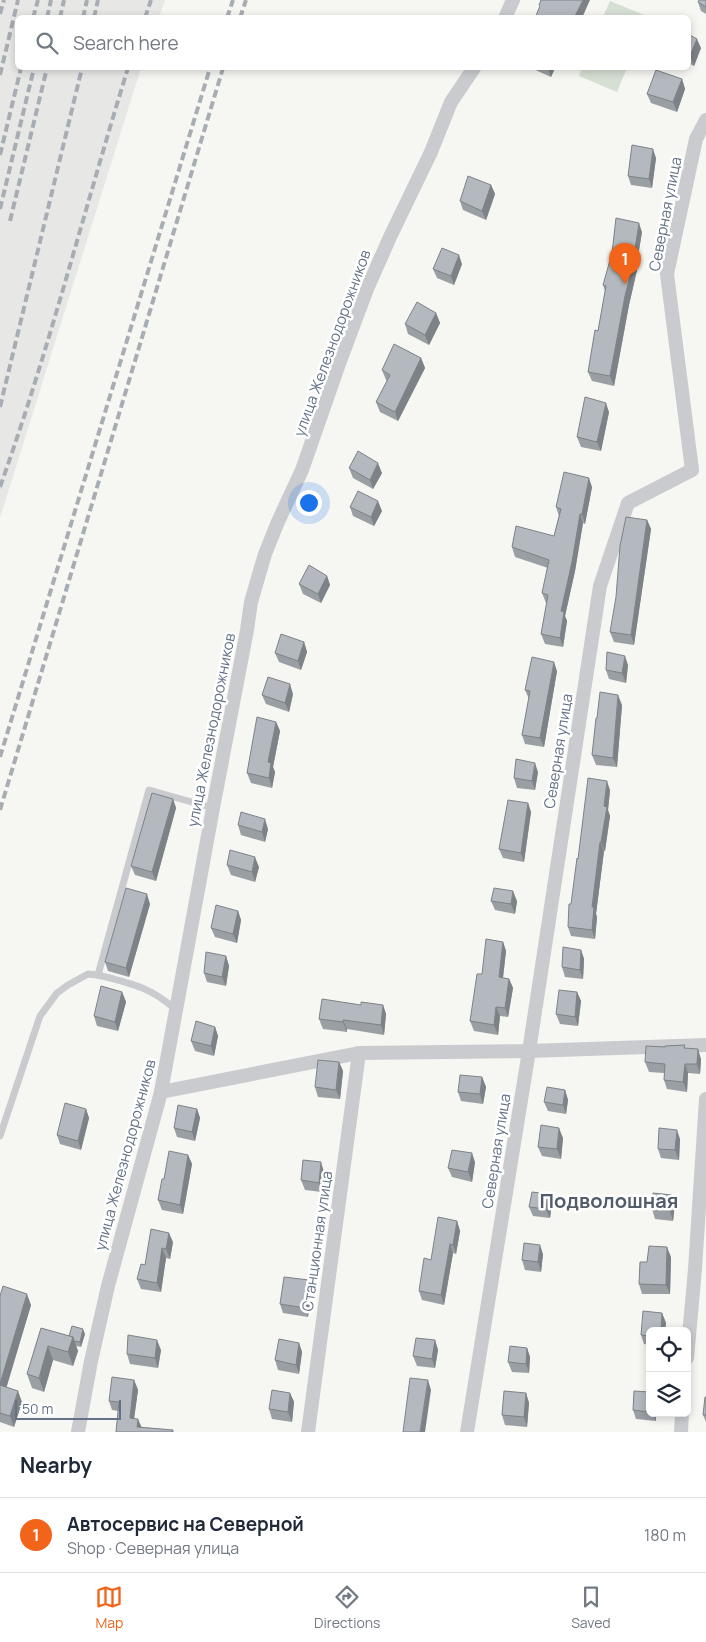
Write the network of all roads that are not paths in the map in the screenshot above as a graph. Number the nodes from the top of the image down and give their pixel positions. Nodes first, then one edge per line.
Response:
1 (513, 0) edge
2 (506, 15) edge
3 (473, 70) edge
4 (706, 120) edge
5 (213, 808) junction
6 (98, 975) junction
7 (176, 1010) junction
8 (706, 1045) edge
9 (528, 1051) junction
10 (359, 1053) junction
11 (161, 1092) junction
12 (706, 1099) edge
13 (0, 1136) edge
14 (700, 1269) edge
15 (691, 1331) edge
16 (682, 1417) edge
17 (78, 1432) edge
18 (308, 1432) edge
19 (467, 1432) edge
20 (681, 1432) edge

1 - 2 street
3 - 5 street, улица Железнодорожников
4 - 9 street, Северная улица
5 - 6 lane
5 - 7 street, улица Железнодорожников
6 - 7 lane
6 - 13 lane
7 - 11 street, улица Железнодорожников
8 - 9 street
9 - 10 street
9 - 19 street, Северная улица
10 - 11 street
10 - 18 street, Станционная улица
11 - 17 street, улица Железнодорожников
12 - 14 street
14 - 15 street
16 - 20 street

